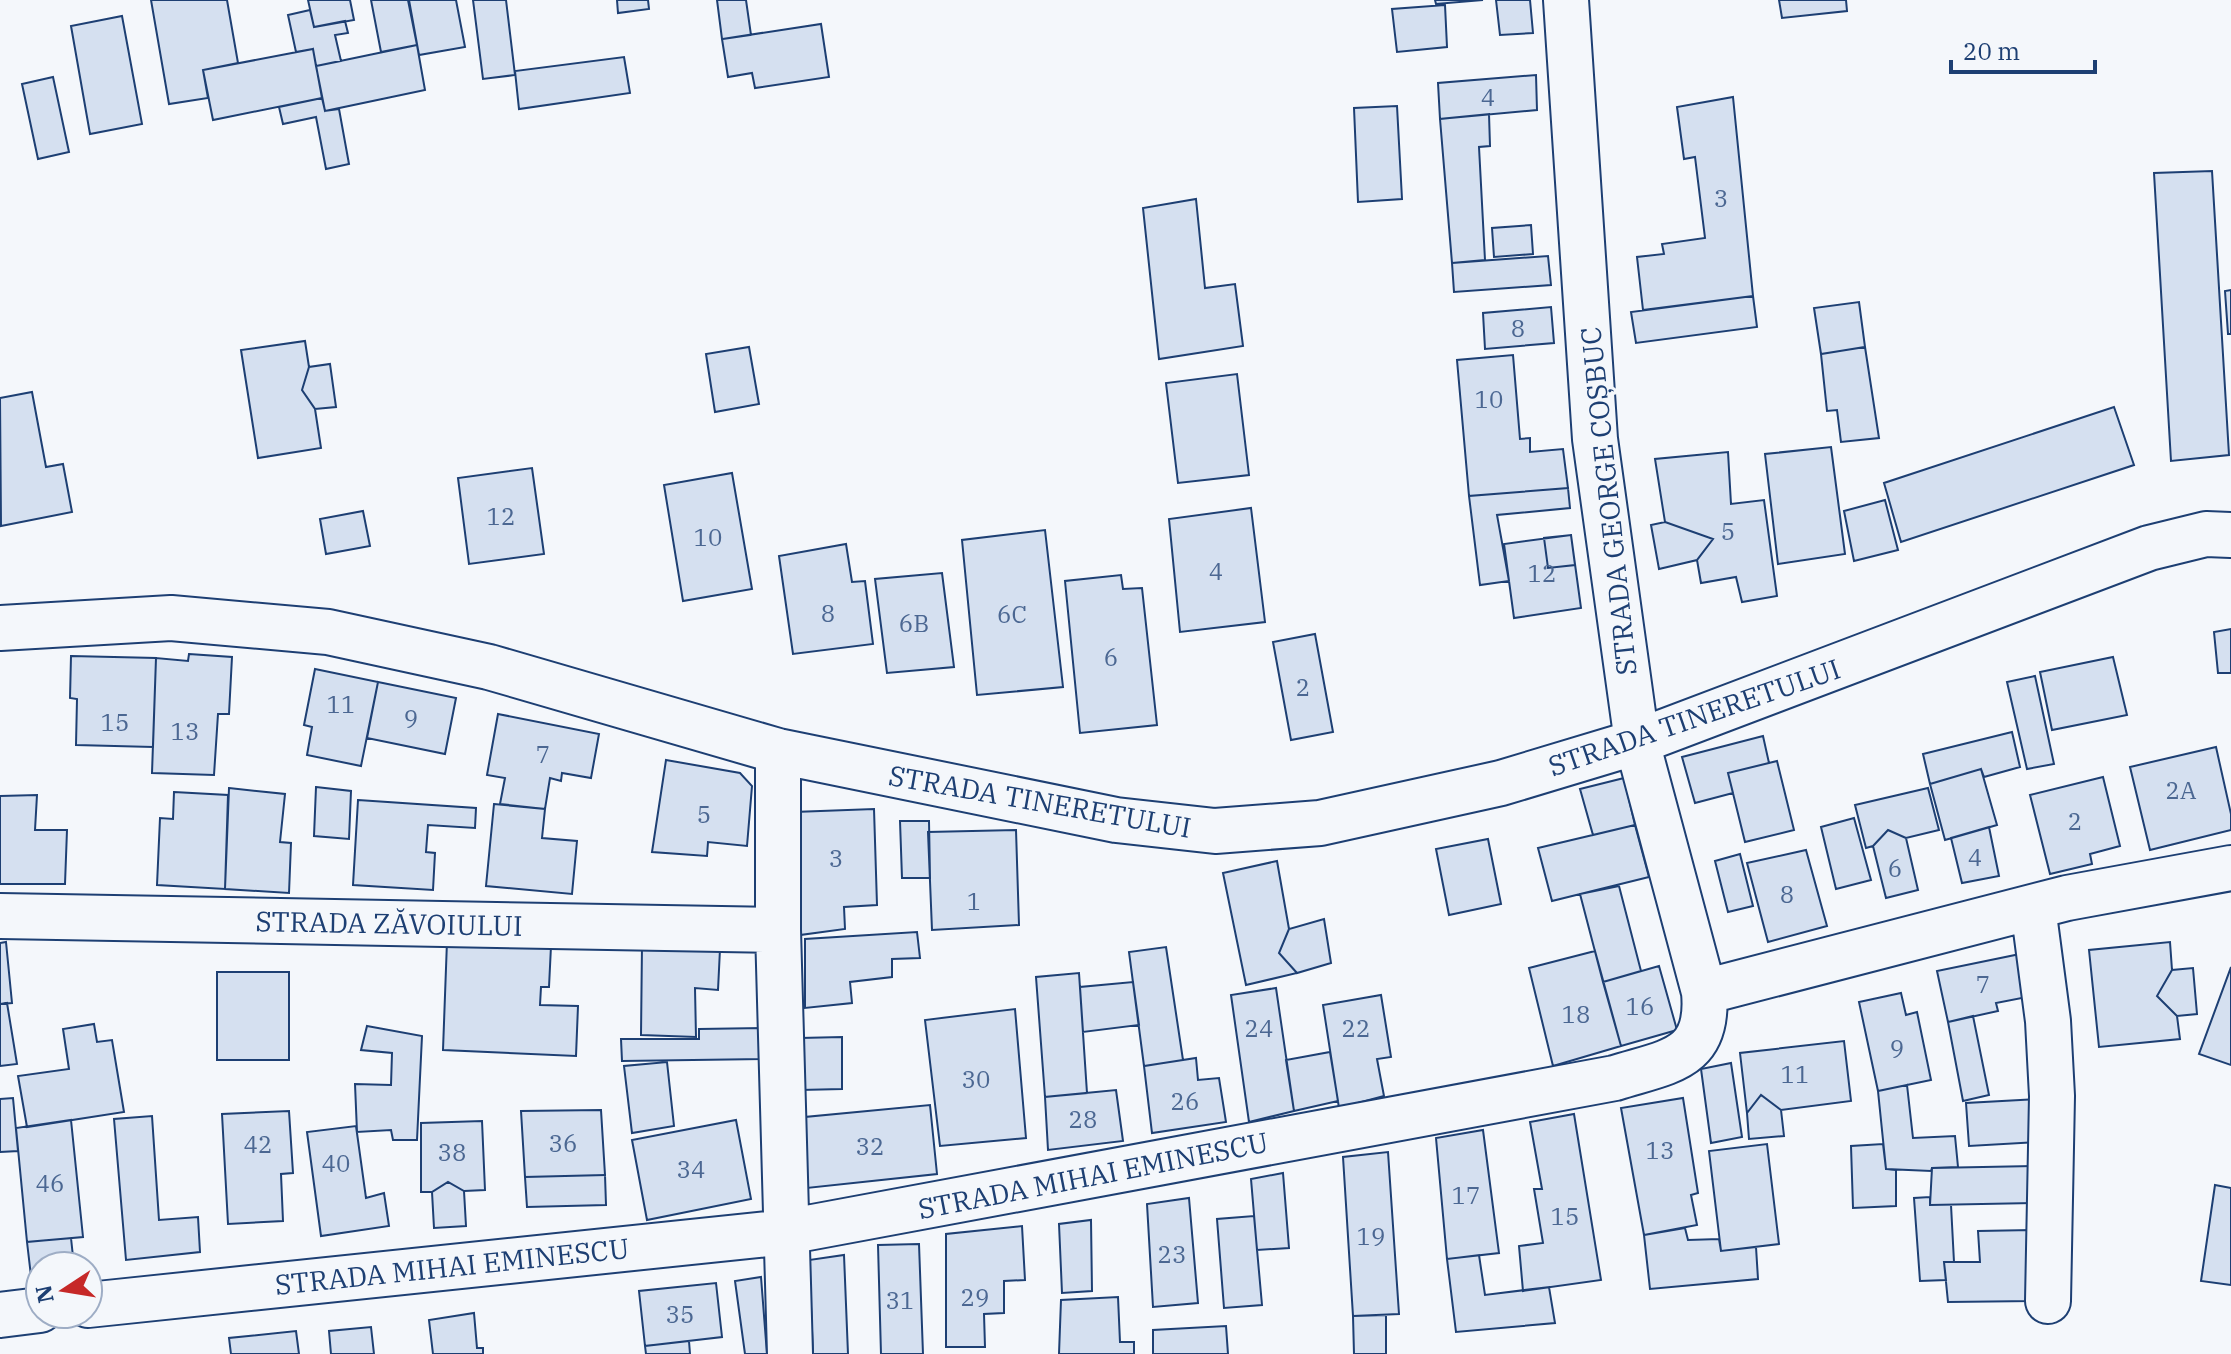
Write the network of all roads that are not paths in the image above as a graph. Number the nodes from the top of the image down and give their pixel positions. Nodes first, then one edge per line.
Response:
1 (1566, 0) edge
2 (2231, 535) edge
3 (0, 628) edge
4 (1637, 742) junction
5 (778, 751) junction
6 (2231, 868) edge
7 (2033, 907) junction
8 (0, 916) edge
9 (778, 930) junction
10 (1704, 992) junction
11 (786, 1232) junction
12 (2048, 1301) dead end
13 (104, 1303) edge
14 (24, 1312) edge
15 (0, 1315) edge
16 (790, 1354) edge

1 - 4 street, STRADA GEORGE COȘBUC
2 - 4 street, STRADA TINERETULUI
3 - 5 street, STRADA TINERETULUI
4 - 5 street, STRADA TINERETULUI
4 - 10 street, STRADA GEORGE COȘBUC
5 - 9 street
6 - 7 street
7 - 10 street
7 - 12 street
8 - 9 street, STRADA ZĂVOIULUI
9 - 11 street
10 - 11 street, STRADA MIHAI EMINESCU
11 - 13 street, STRADA MIHAI EMINESCU
11 - 16 street
14 - 15 street

